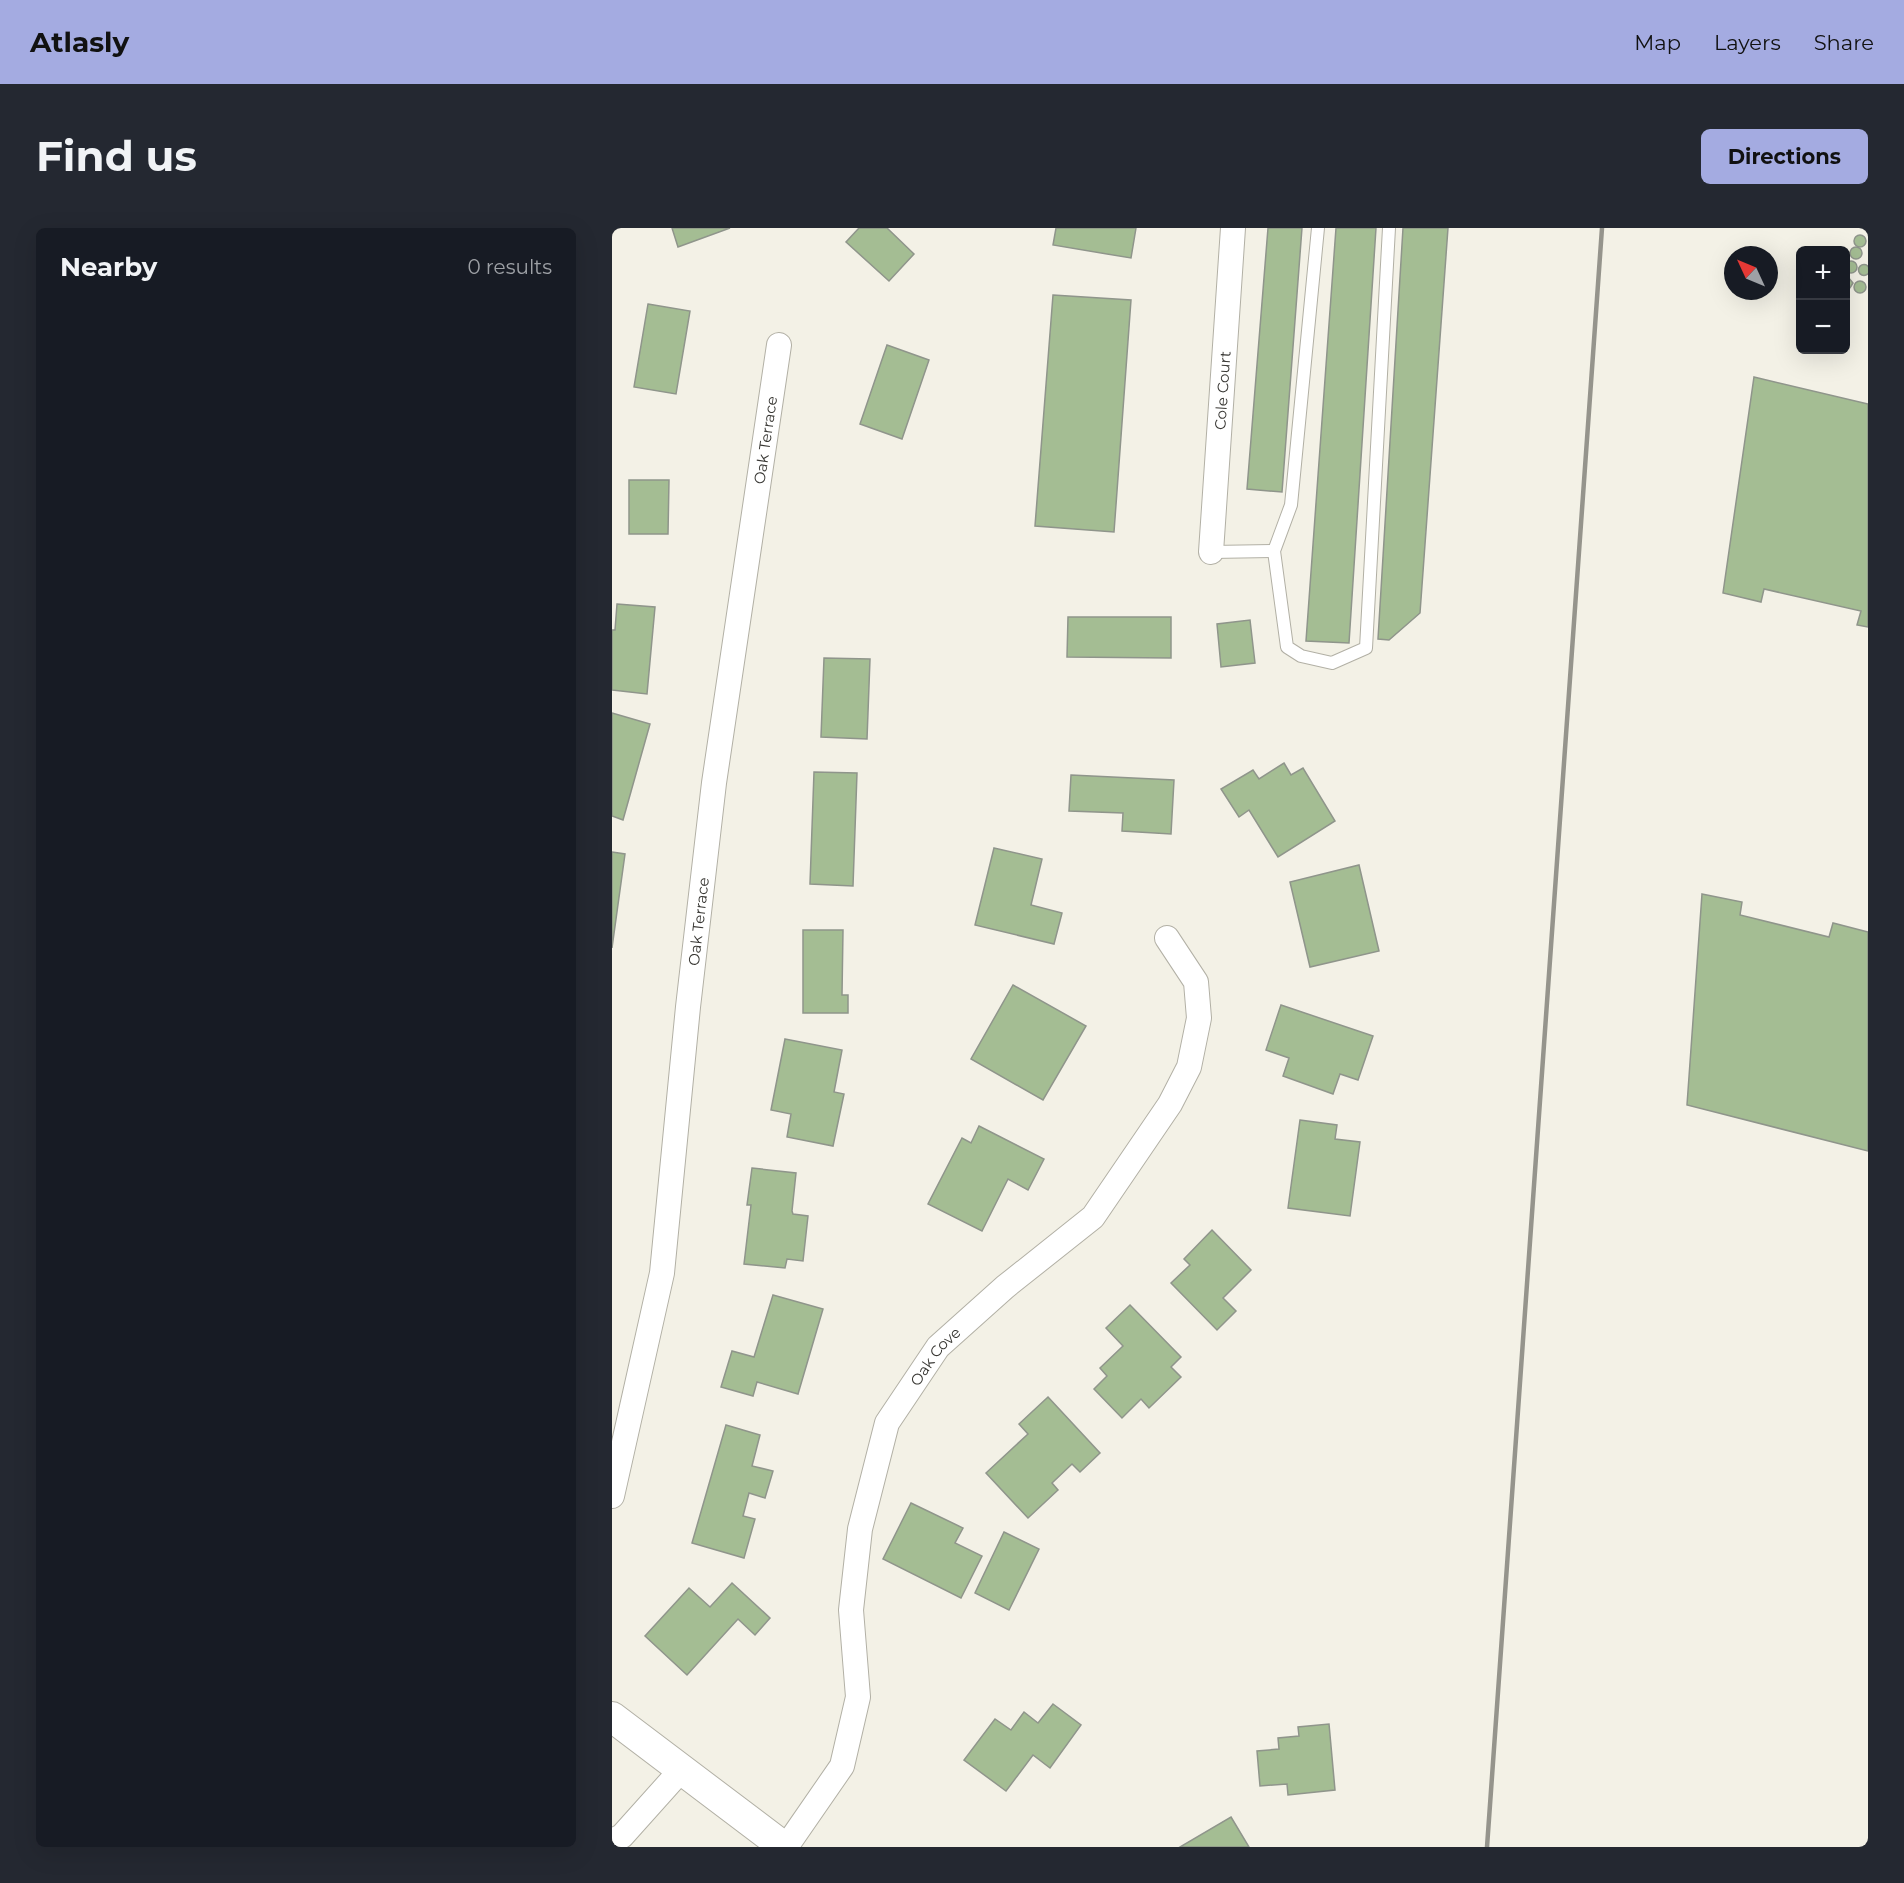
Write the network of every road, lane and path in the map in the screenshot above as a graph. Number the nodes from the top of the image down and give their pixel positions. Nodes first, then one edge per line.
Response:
1 (1233, 228) edge
2 (1318, 228) edge
3 (1389, 228) edge
4 (779, 345) dead end
5 (1274, 551) junction
6 (1211, 552) joint
7 (1167, 938) dead end
8 (612, 1496) edge
9 (612, 1717) edge
10 (682, 1769) junction
11 (612, 1841) edge
12 (785, 1847) edge

1 - 6 street, Cole Court
2 - 5 lane
3 - 5 lane
4 - 8 street, Oak Terrace
5 - 6 lane
7 - 12 street, Oak Cove
9 - 10 street
10 - 11 street
10 - 12 street

